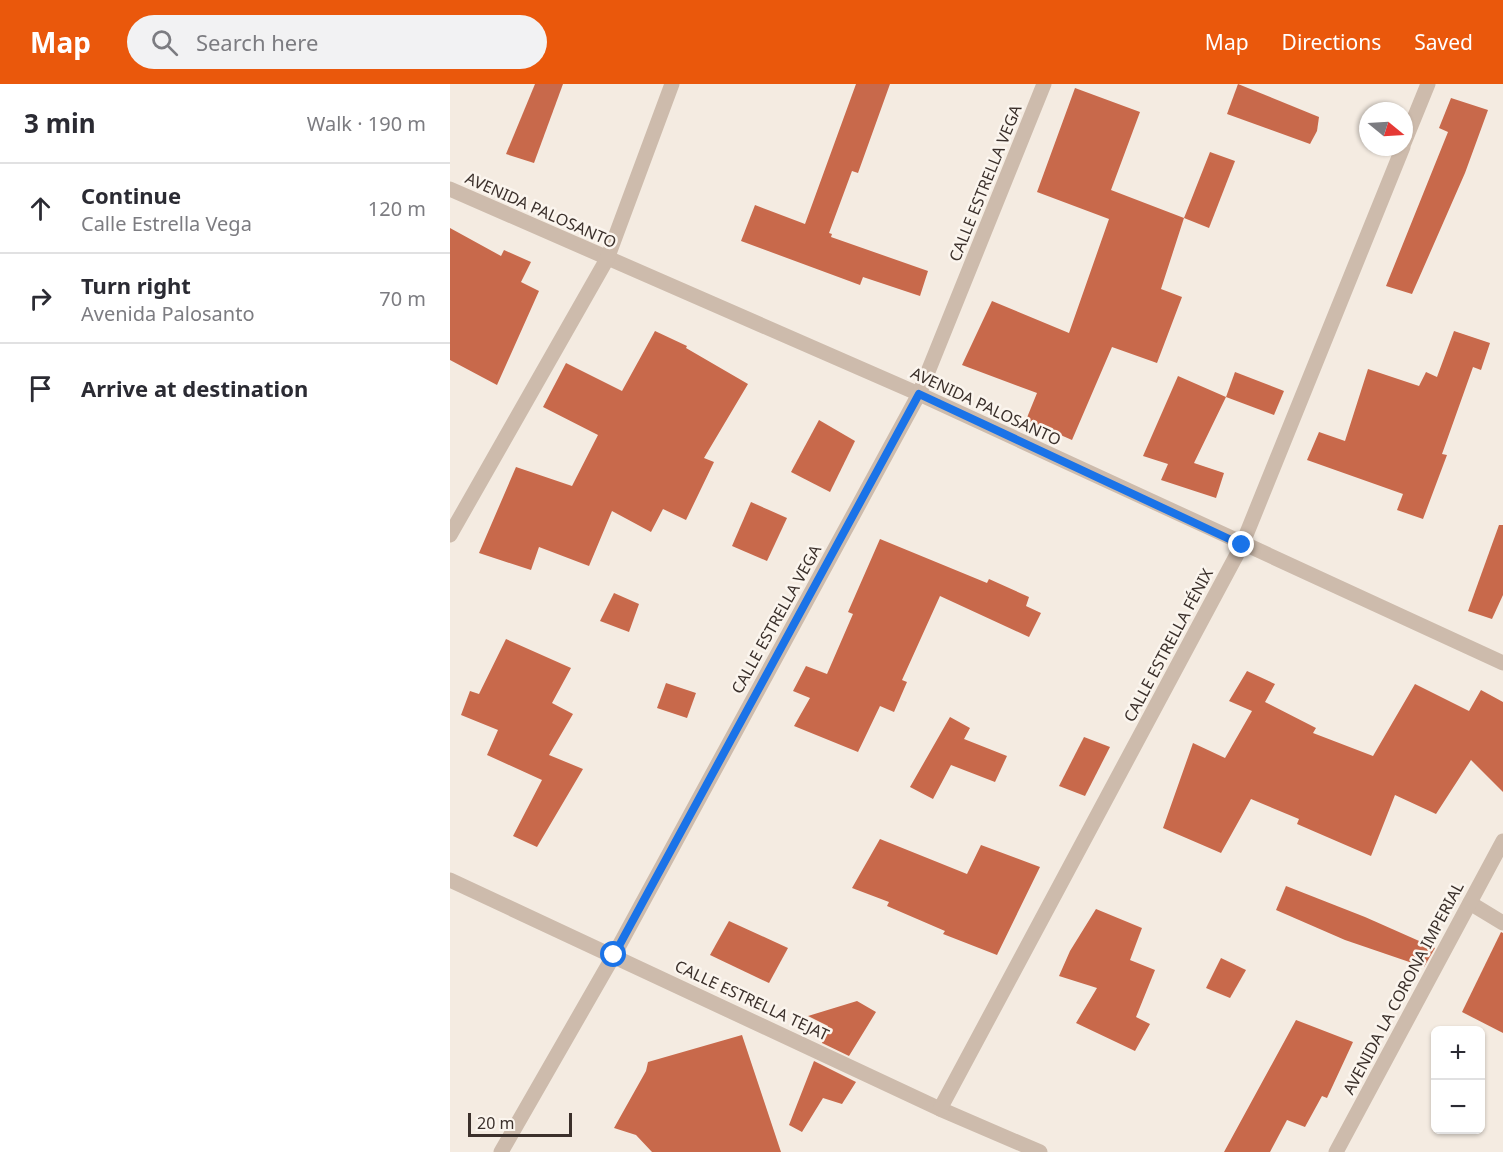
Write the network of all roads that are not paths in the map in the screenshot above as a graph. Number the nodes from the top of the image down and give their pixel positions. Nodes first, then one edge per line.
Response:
1 (672, 84) edge
2 (1044, 84) edge
3 (1428, 84) edge
4 (1413, 121) edge
5 (1399, 156) edge
6 (450, 189) edge
7 (607, 259) junction
8 (919, 394) junction
9 (450, 535) edge
10 (1242, 545) junction
11 (1503, 663) edge
12 (1503, 842) edge
13 (450, 880) edge
14 (1470, 903) junction
15 (1503, 923) edge
16 (614, 955) junction
17 (940, 1109) junction
18 (501, 1152) edge
19 (1040, 1152) edge
20 (1336, 1152) edge

1 - 7 street
2 - 8 street, CALLE ESTRELLA VEGA
3 - 4 street, CALLE ESTRELLA FÉNIX
5 - 10 street, CALLE ESTRELLA FÉNIX
6 - 7 street, AVENIDA PALOSANTO
7 - 8 street, AVENIDA PALOSANTO
7 - 9 street
8 - 10 street, AVENIDA PALOSANTO
8 - 16 street, CALLE ESTRELLA VEGA
10 - 11 street, AVENIDA PALOSANTO
10 - 17 street, CALLE ESTRELLA FÉNIX
12 - 14 street, AVENIDA LA CORONA IMPERIAL
13 - 16 street, CALLE ESTRELLA TEJAT
14 - 15 street
14 - 20 street, AVENIDA LA CORONA IMPERIAL
16 - 17 street, CALLE ESTRELLA TEJAT
16 - 18 street, CALLE ESTRELLA VEGA
17 - 19 street, CALLE ESTRELLA TEJAT

